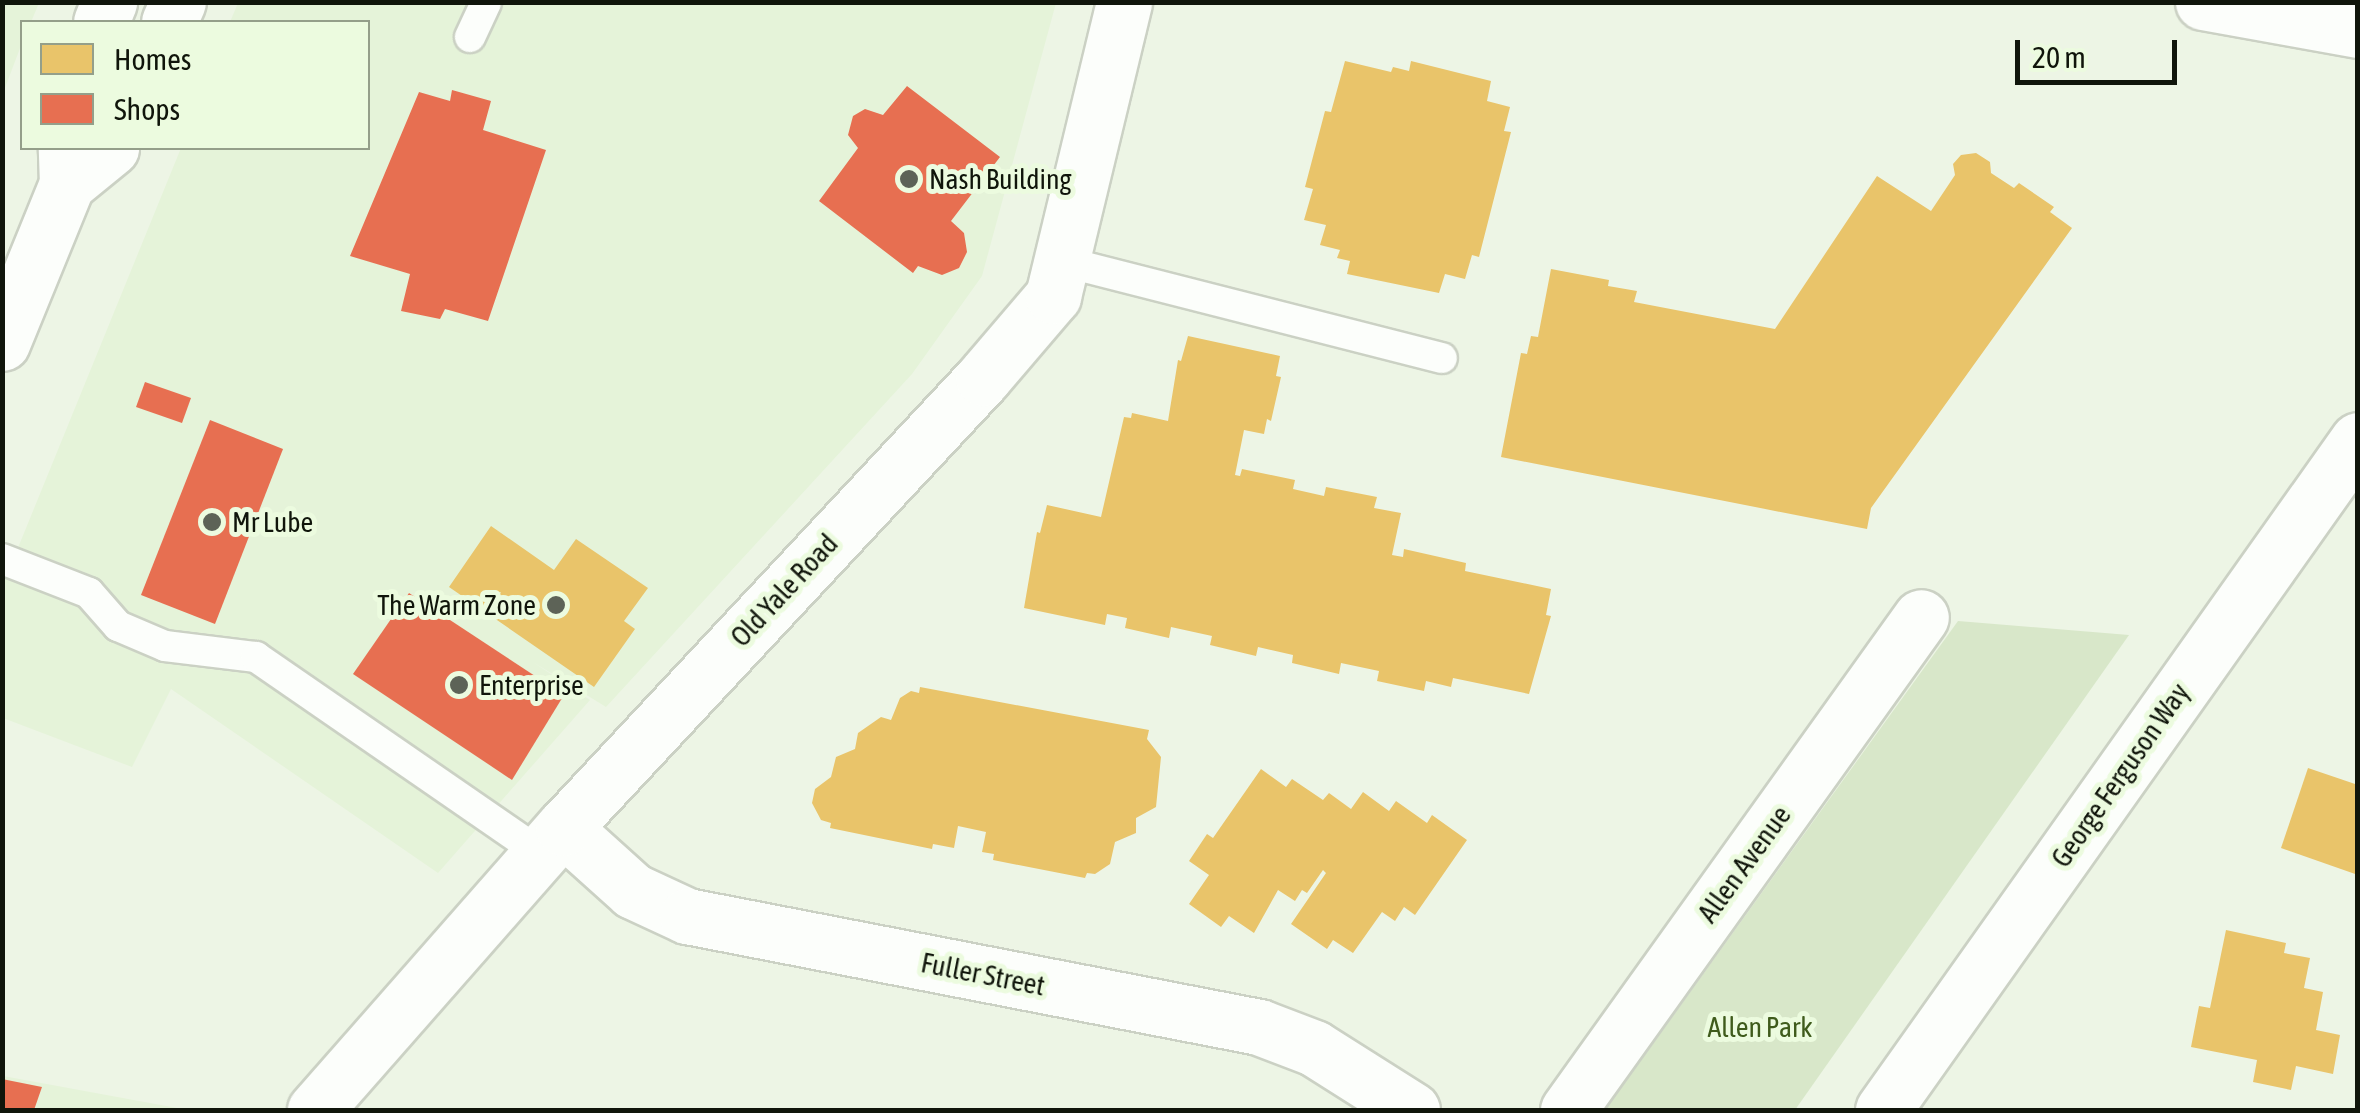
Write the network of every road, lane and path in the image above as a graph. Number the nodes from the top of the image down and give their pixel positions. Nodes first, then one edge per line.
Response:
1 (486, 2) edge
2 (1124, 2) edge
3 (2203, 2) edge
4 (2358, 30) edge
5 (470, 38) dead end
6 (106, 150) edge
7 (66, 166) edge
8 (1061, 262) junction
9 (2, 343) edge
10 (1442, 358) dead end
11 (2358, 440) edge
12 (2, 559) edge
13 (1921, 617) dead end
14 (552, 840) junction
15 (315, 1110) edge
16 (1412, 1110) edge
17 (1568, 1110) edge
18 (1882, 1110) edge

1 - 5 lane
2 - 8 street, Old Yale Road
3 - 4 street
6 - 7 street
7 - 9 street
8 - 10 lane
8 - 14 street, Old Yale Road
11 - 18 street, George Ferguson Way
12 - 14 lane
13 - 17 street, Allen Avenue
14 - 15 street, Old Yale Road
14 - 16 street, Fuller Street

